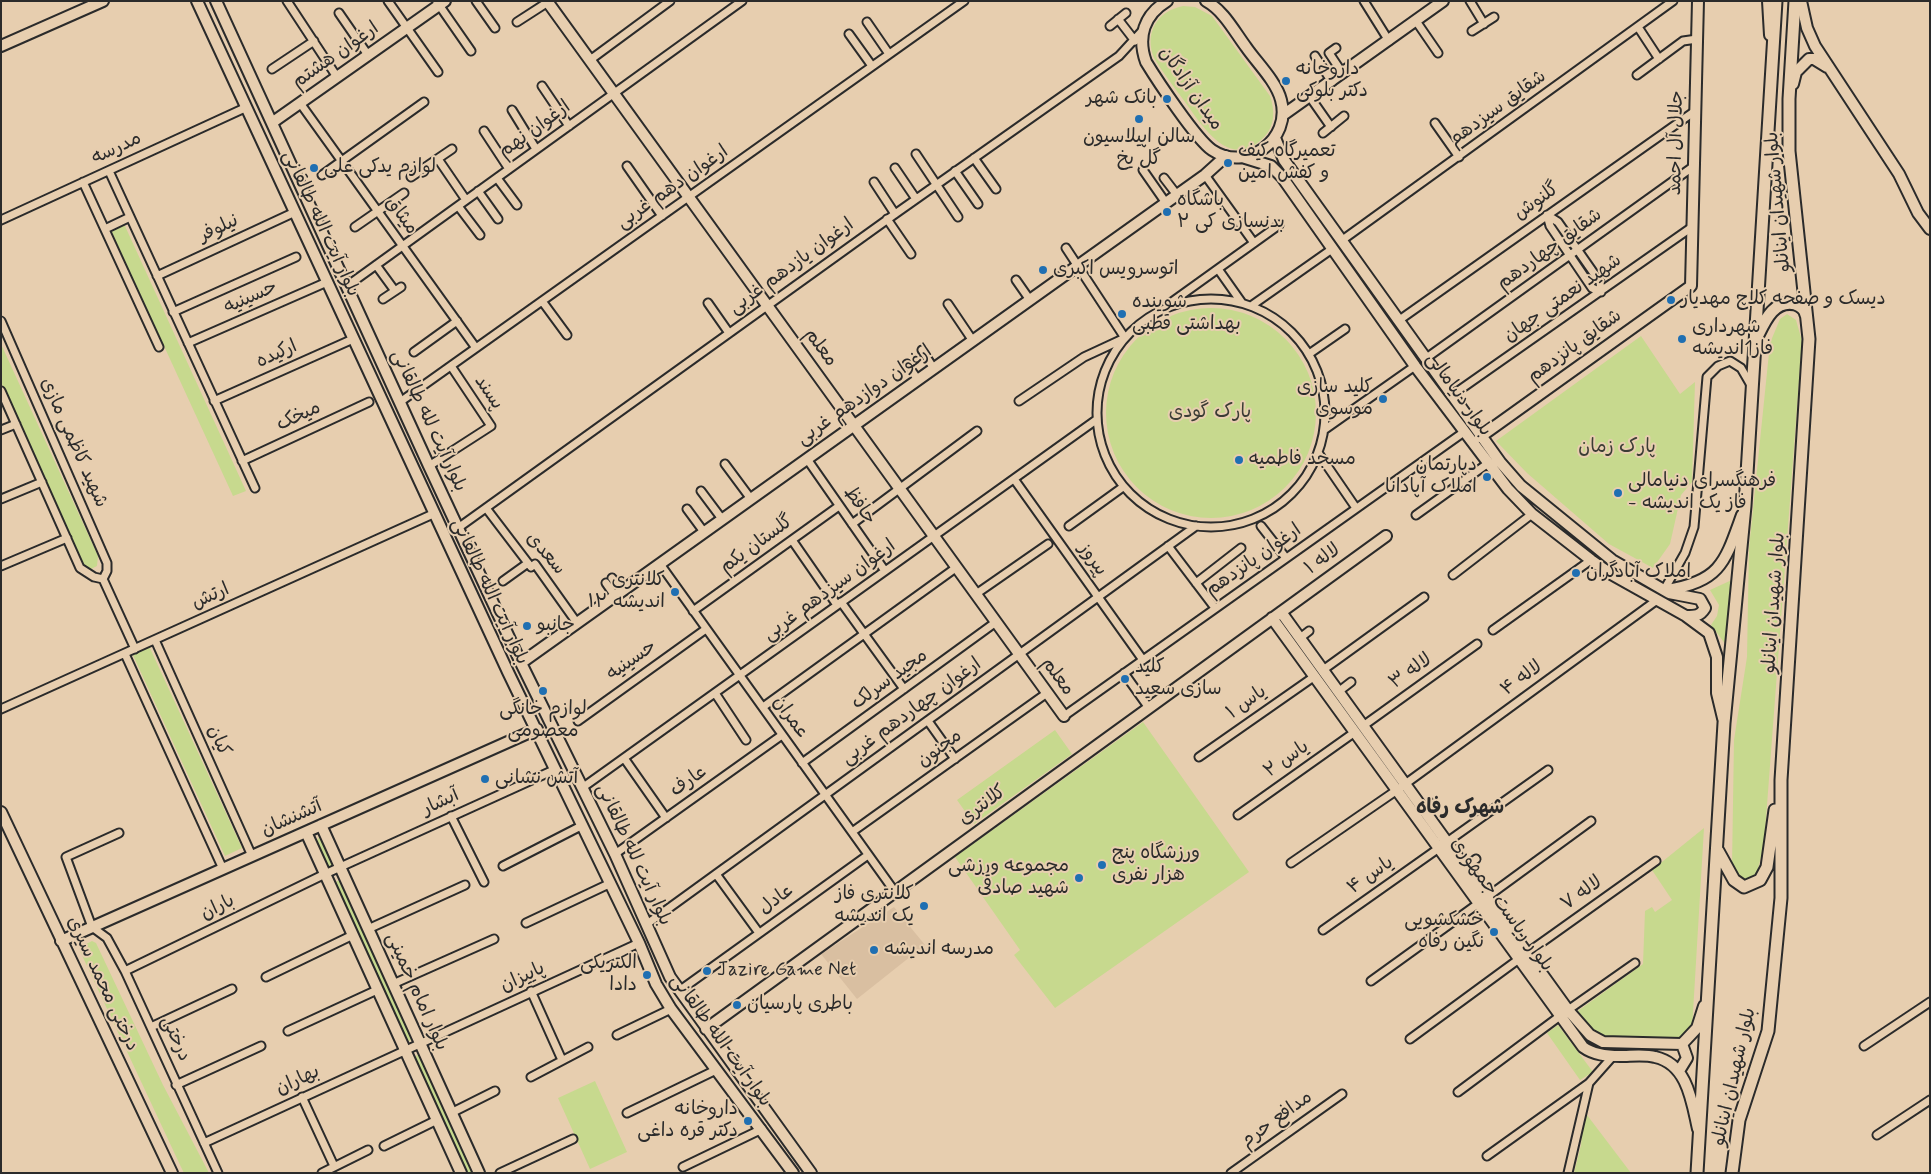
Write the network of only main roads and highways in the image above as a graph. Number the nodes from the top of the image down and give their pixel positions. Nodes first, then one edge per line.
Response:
1 (1776, 1) edge
2 (1795, 1) edge
3 (1809, 339) junction
4 (1754, 344) junction
5 (1781, 780) junction
6 (1718, 851) junction
7 (1697, 1173) edge
8 (1732, 1173) edge

1 - 4 main road, بلوار شهیدان اینانلو
2 - 3 main road, بلوار شهیدان اینانلو
3 - 4 main road
3 - 5 main road, بلوار شهیدان اینانلو
4 - 6 main road, بلوار شهیدان اینانلو
5 - 6 main road
5 - 8 main road, بلوار شهیدان اینانلو
6 - 7 main road, بلوار شهیدان اینانلو

